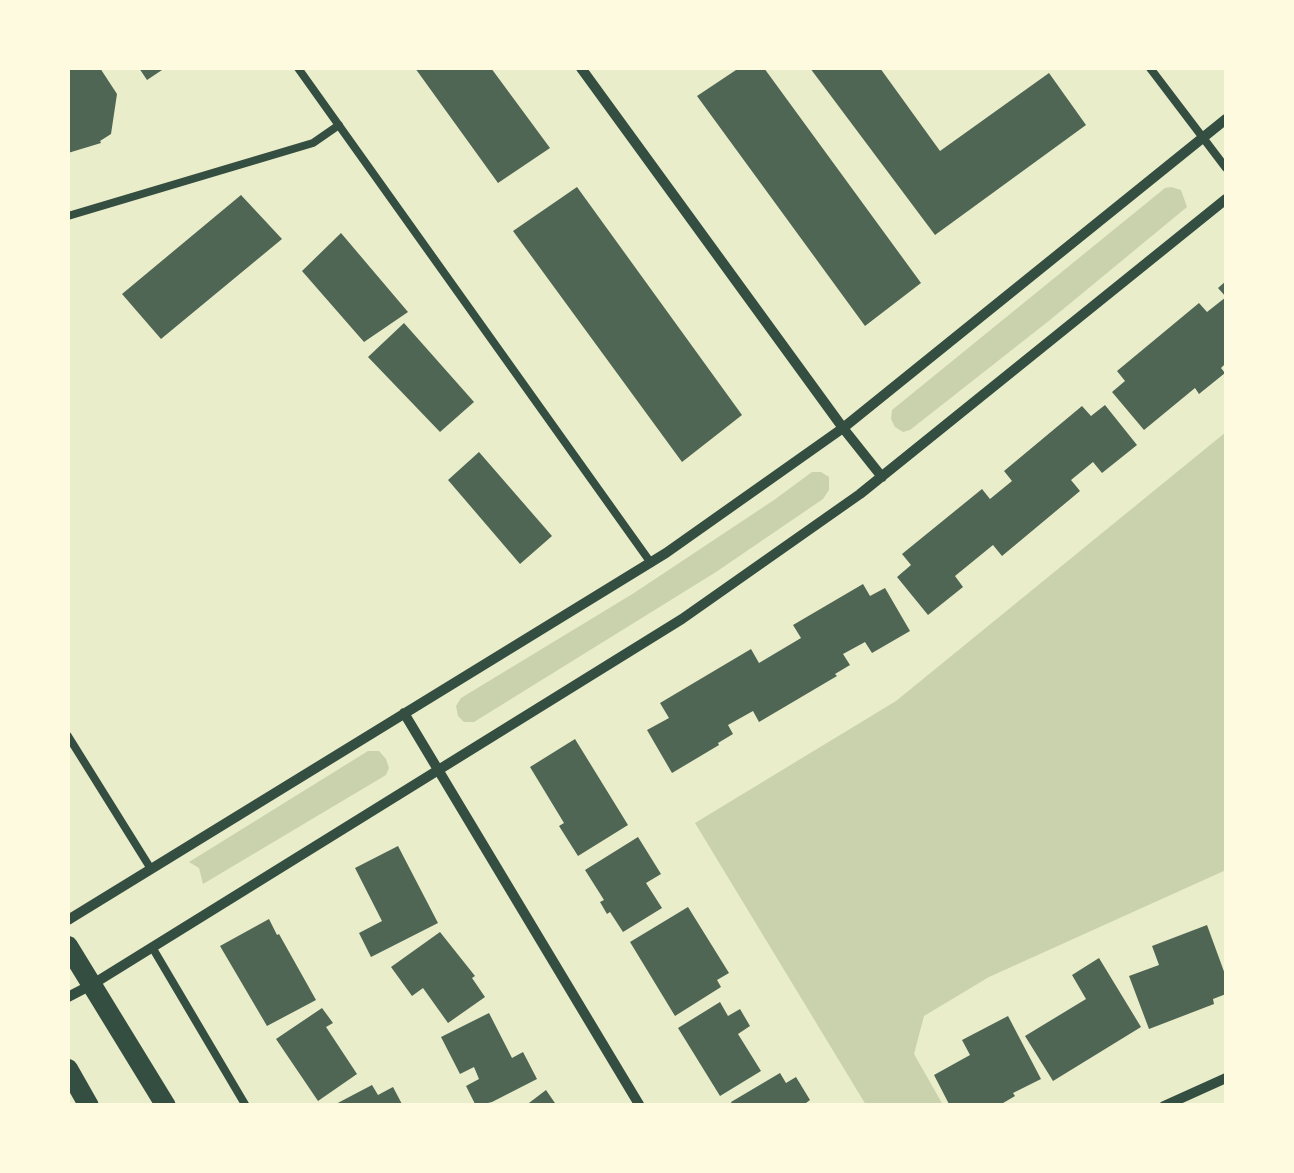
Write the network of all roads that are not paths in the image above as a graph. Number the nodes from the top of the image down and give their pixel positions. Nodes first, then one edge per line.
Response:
1 (298, 68) edge
2 (581, 68) edge
3 (1150, 68) edge
4 (1226, 119) edge
5 (339, 125) junction
6 (1202, 138) junction
7 (1226, 168) edge
8 (1226, 198) edge
9 (68, 216) edge
10 (843, 428) junction
11 (882, 476) junction
12 (651, 562) junction
13 (404, 714) junction
14 (68, 736) edge
15 (437, 770) junction
16 (151, 869) junction
17 (68, 920) edge
18 (68, 946) edge
19 (152, 946) junction
20 (93, 984) junction
21 (68, 997) edge
22 (68, 1069) edge
23 (1226, 1078) edge
24 (89, 1106) edge
25 (166, 1106) edge
26 (246, 1106) edge
27 (640, 1106) edge
28 (1164, 1106) edge

1 - 5 lane
2 - 10 street
3 - 6 lane
4 - 6 street
5 - 9 lane
5 - 12 lane
6 - 7 lane
6 - 10 street
8 - 11 street
10 - 11 street
10 - 12 street
11 - 15 street
12 - 13 street
13 - 15 street
13 - 16 street
14 - 16 lane
15 - 19 street
15 - 27 street
16 - 17 street
18 - 20 main road
19 - 20 street
19 - 26 lane
20 - 21 street
20 - 25 main road
22 - 24 main road
23 - 28 street

